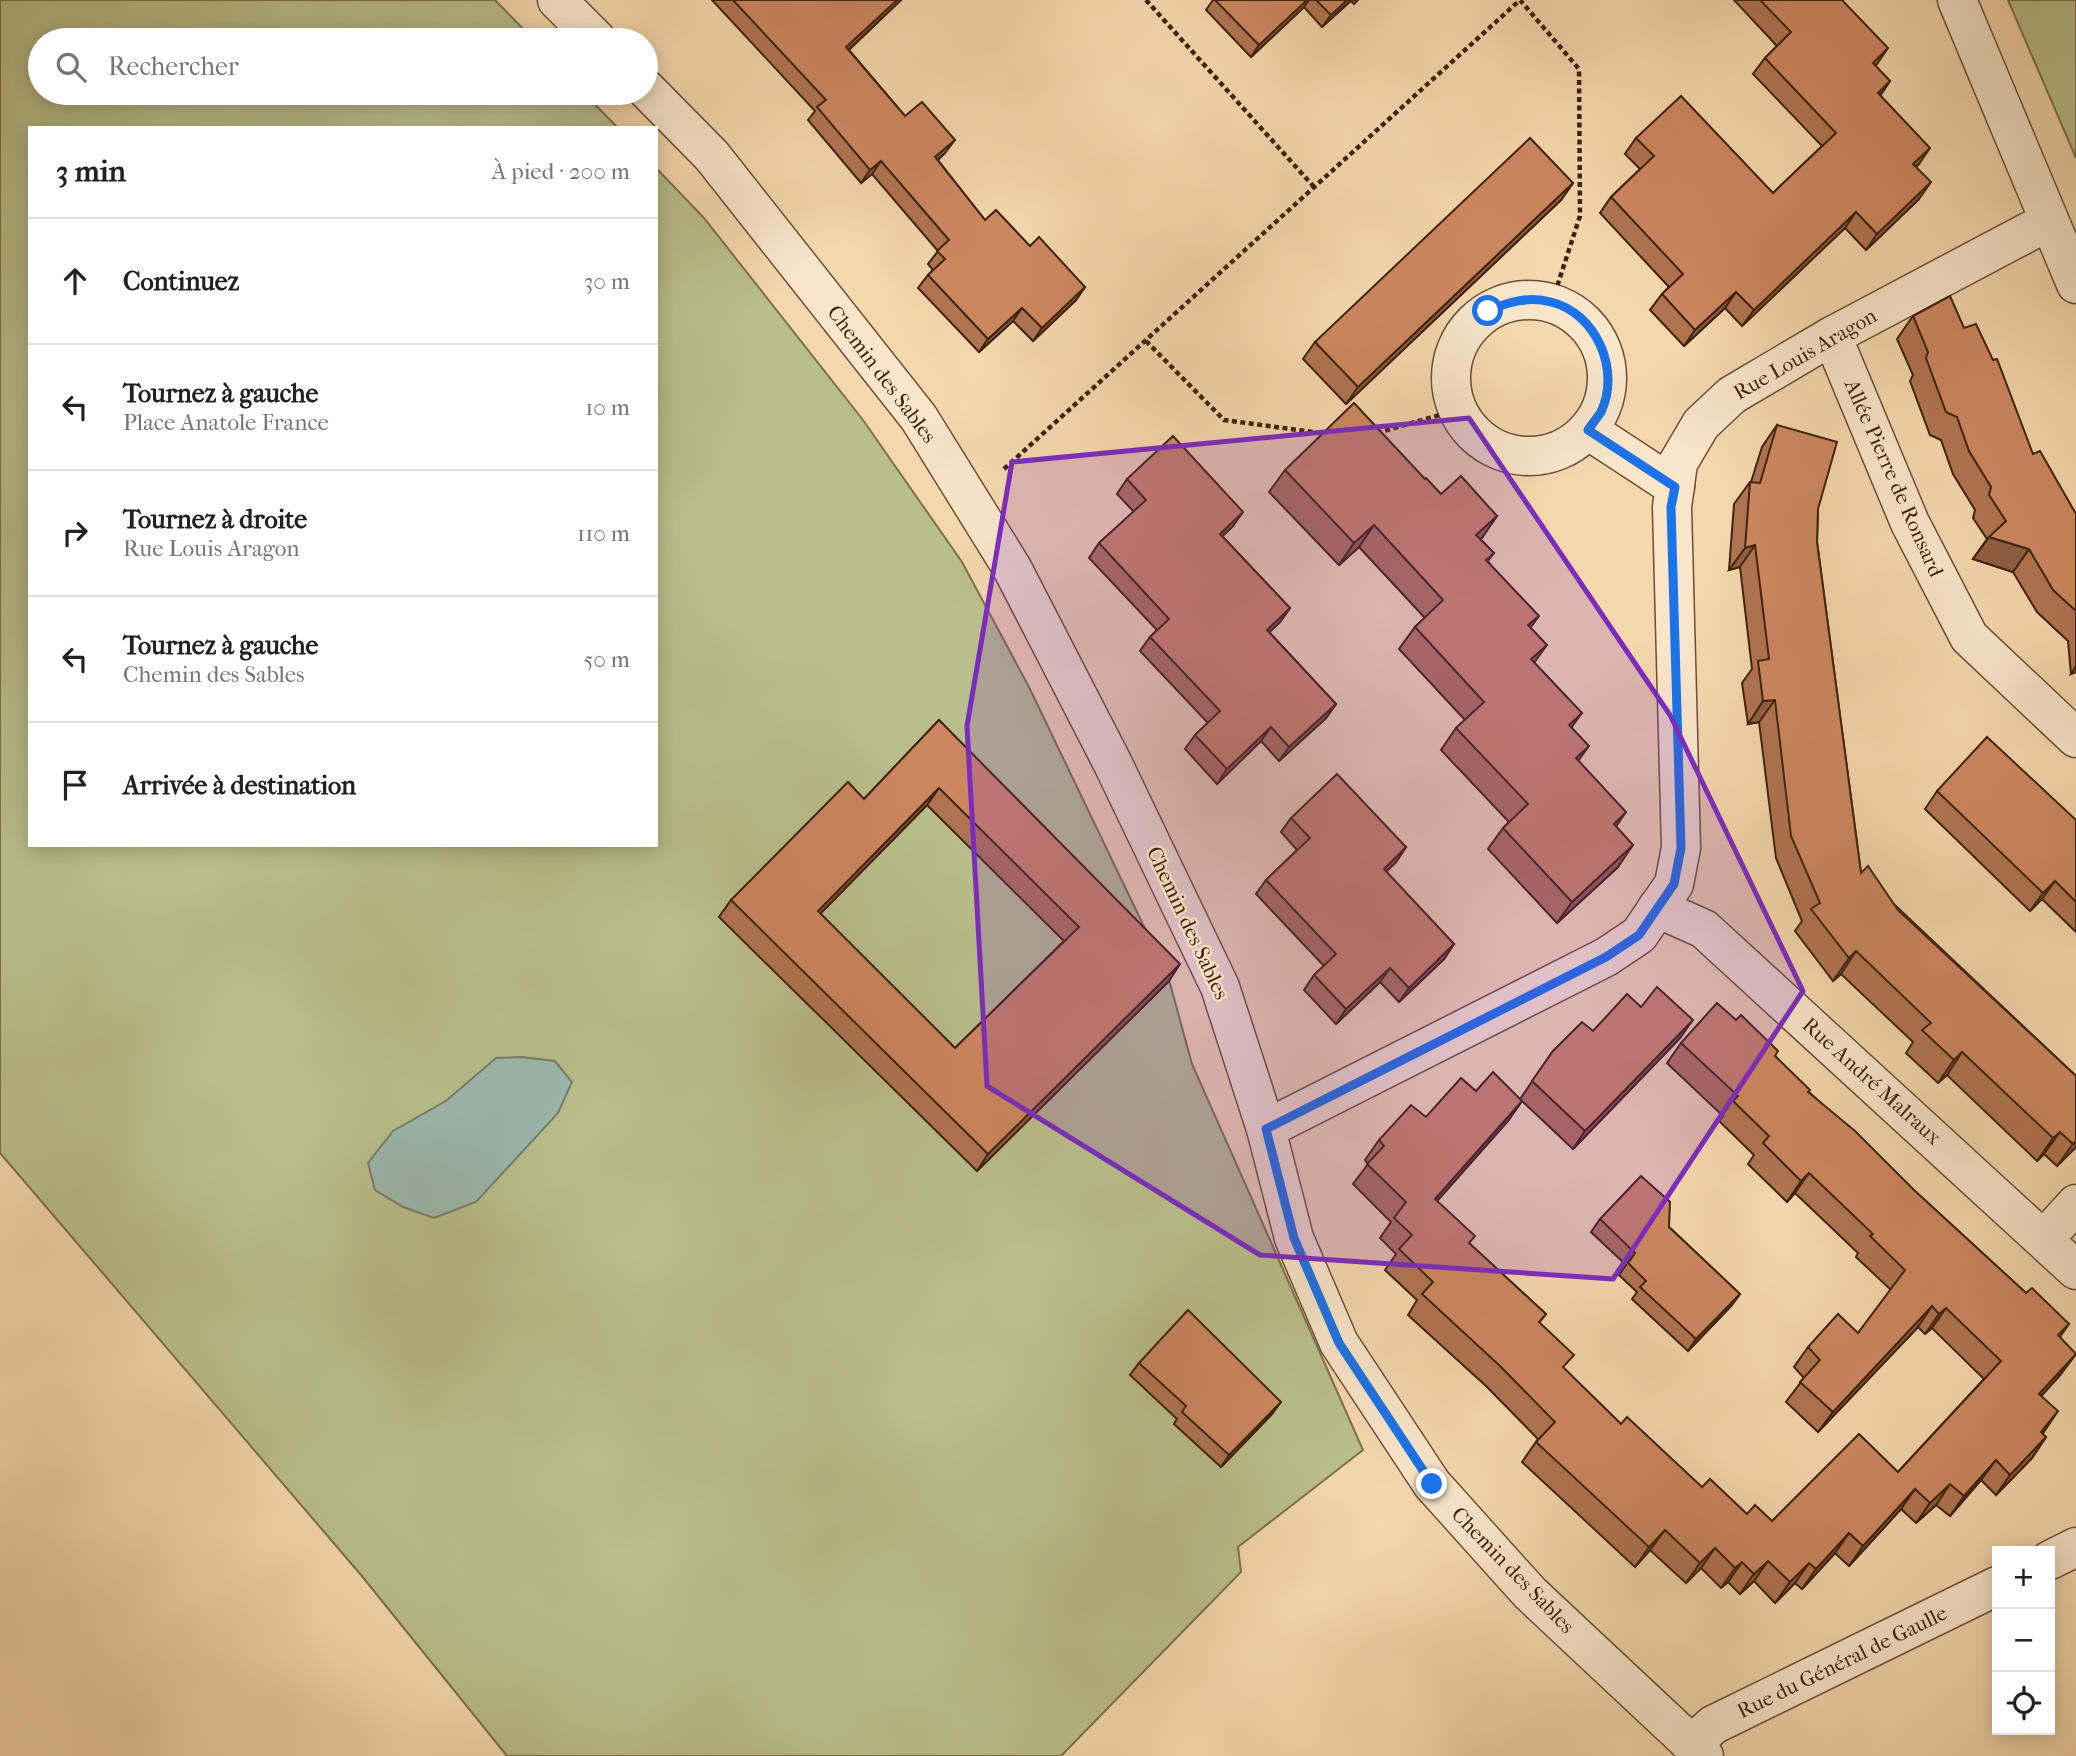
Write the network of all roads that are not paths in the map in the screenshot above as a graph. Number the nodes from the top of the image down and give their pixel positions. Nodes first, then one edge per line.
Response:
1 (557, 0) edge
2 (1957, 0) edge
3 (585, 28) edge
4 (658, 101) edge
5 (2049, 221) junction
6 (2076, 284) edge
7 (1832, 336) junction
8 (1588, 430) junction
9 (1675, 487) junction
10 (2076, 738) edge
11 (1657, 908) junction
12 (1266, 1129) junction
13 (2076, 1204) edge
14 (2045, 1239) junction
15 (2076, 1270) edge
16 (2076, 1547) edge
17 (2055, 1558) edge
18 (1992, 1588) edge
19 (1697, 1751) edge

1 - 3 street
2 - 5 street
4 - 12 street, Chemin des Sables
5 - 6 street
5 - 7 street, Rue Louis Aragon
7 - 9 street, Rue Louis Aragon
7 - 10 street, Allée Pierre de Ronsard
8 - 8 street
8 - 9 street
9 - 11 street, Rue Louis Aragon
11 - 12 street, Rue Louis Aragon
11 - 14 street, Rue André Malraux
12 - 19 street, Chemin des Sables
13 - 14 street
14 - 15 street, Rue André Malraux
16 - 17 street
18 - 19 street, Rue du Général de Gaulle

